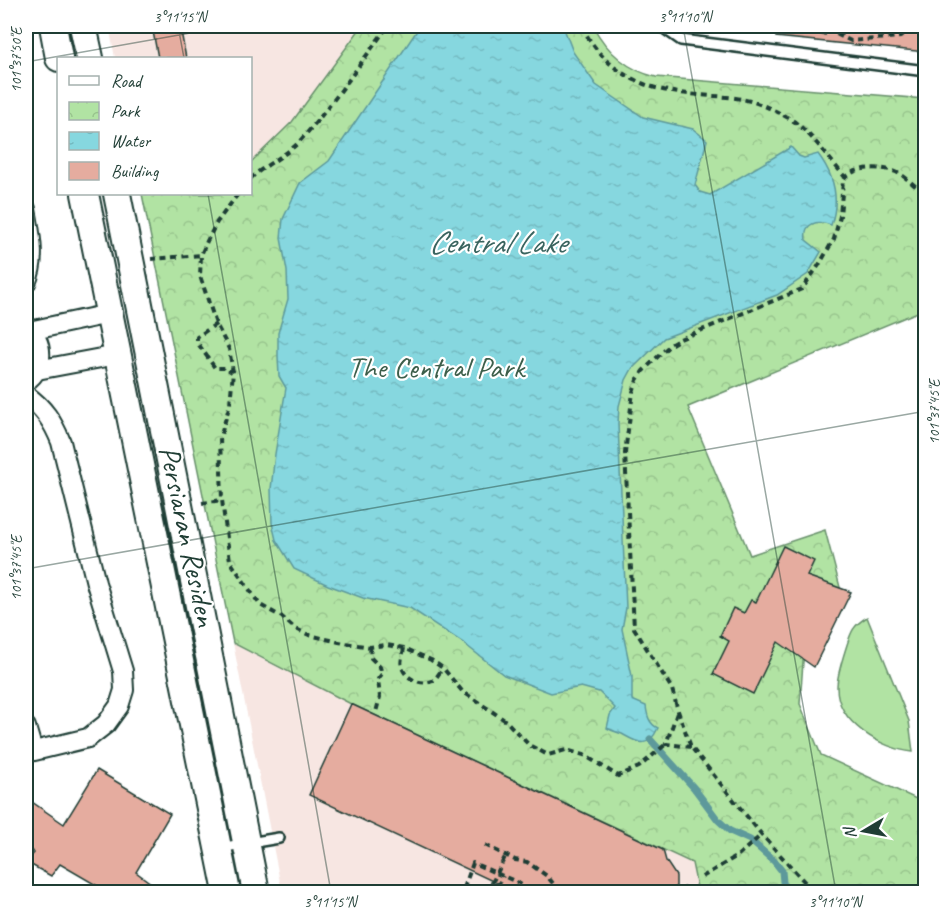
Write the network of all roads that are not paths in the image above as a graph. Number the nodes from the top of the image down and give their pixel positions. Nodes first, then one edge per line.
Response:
1 (53, 26) edge
2 (83, 26) edge
3 (661, 26) edge
4 (59, 57) edge
5 (90, 57) edge
6 (926, 71) edge
7 (86, 195) edge
8 (117, 195) edge
9 (26, 209) edge
10 (26, 283) edge
11 (109, 314) junction
12 (27, 329) edge
13 (117, 355) junction
14 (31, 375) edge
15 (26, 395) edge
16 (26, 727) edge
17 (29, 752) edge
18 (279, 838) dead end
19 (246, 843) junction
20 (219, 848) junction
21 (227, 892) edge
22 (256, 892) edge

1 - 4 street
2 - 5 street
3 - 6 lane
7 - 11 street, Persiaran Residen
8 - 19 street, Persiaran Residen
9 - 10 street
11 - 12 street
11 - 13 street, Persiaran Residen
12 - 14 street
13 - 14 street
13 - 20 street, Persiaran Residen
15 - 17 street
16 - 17 street
18 - 19 lane
19 - 20 lane
19 - 22 street, Persiaran Residen
20 - 21 street, Persiaran Residen

